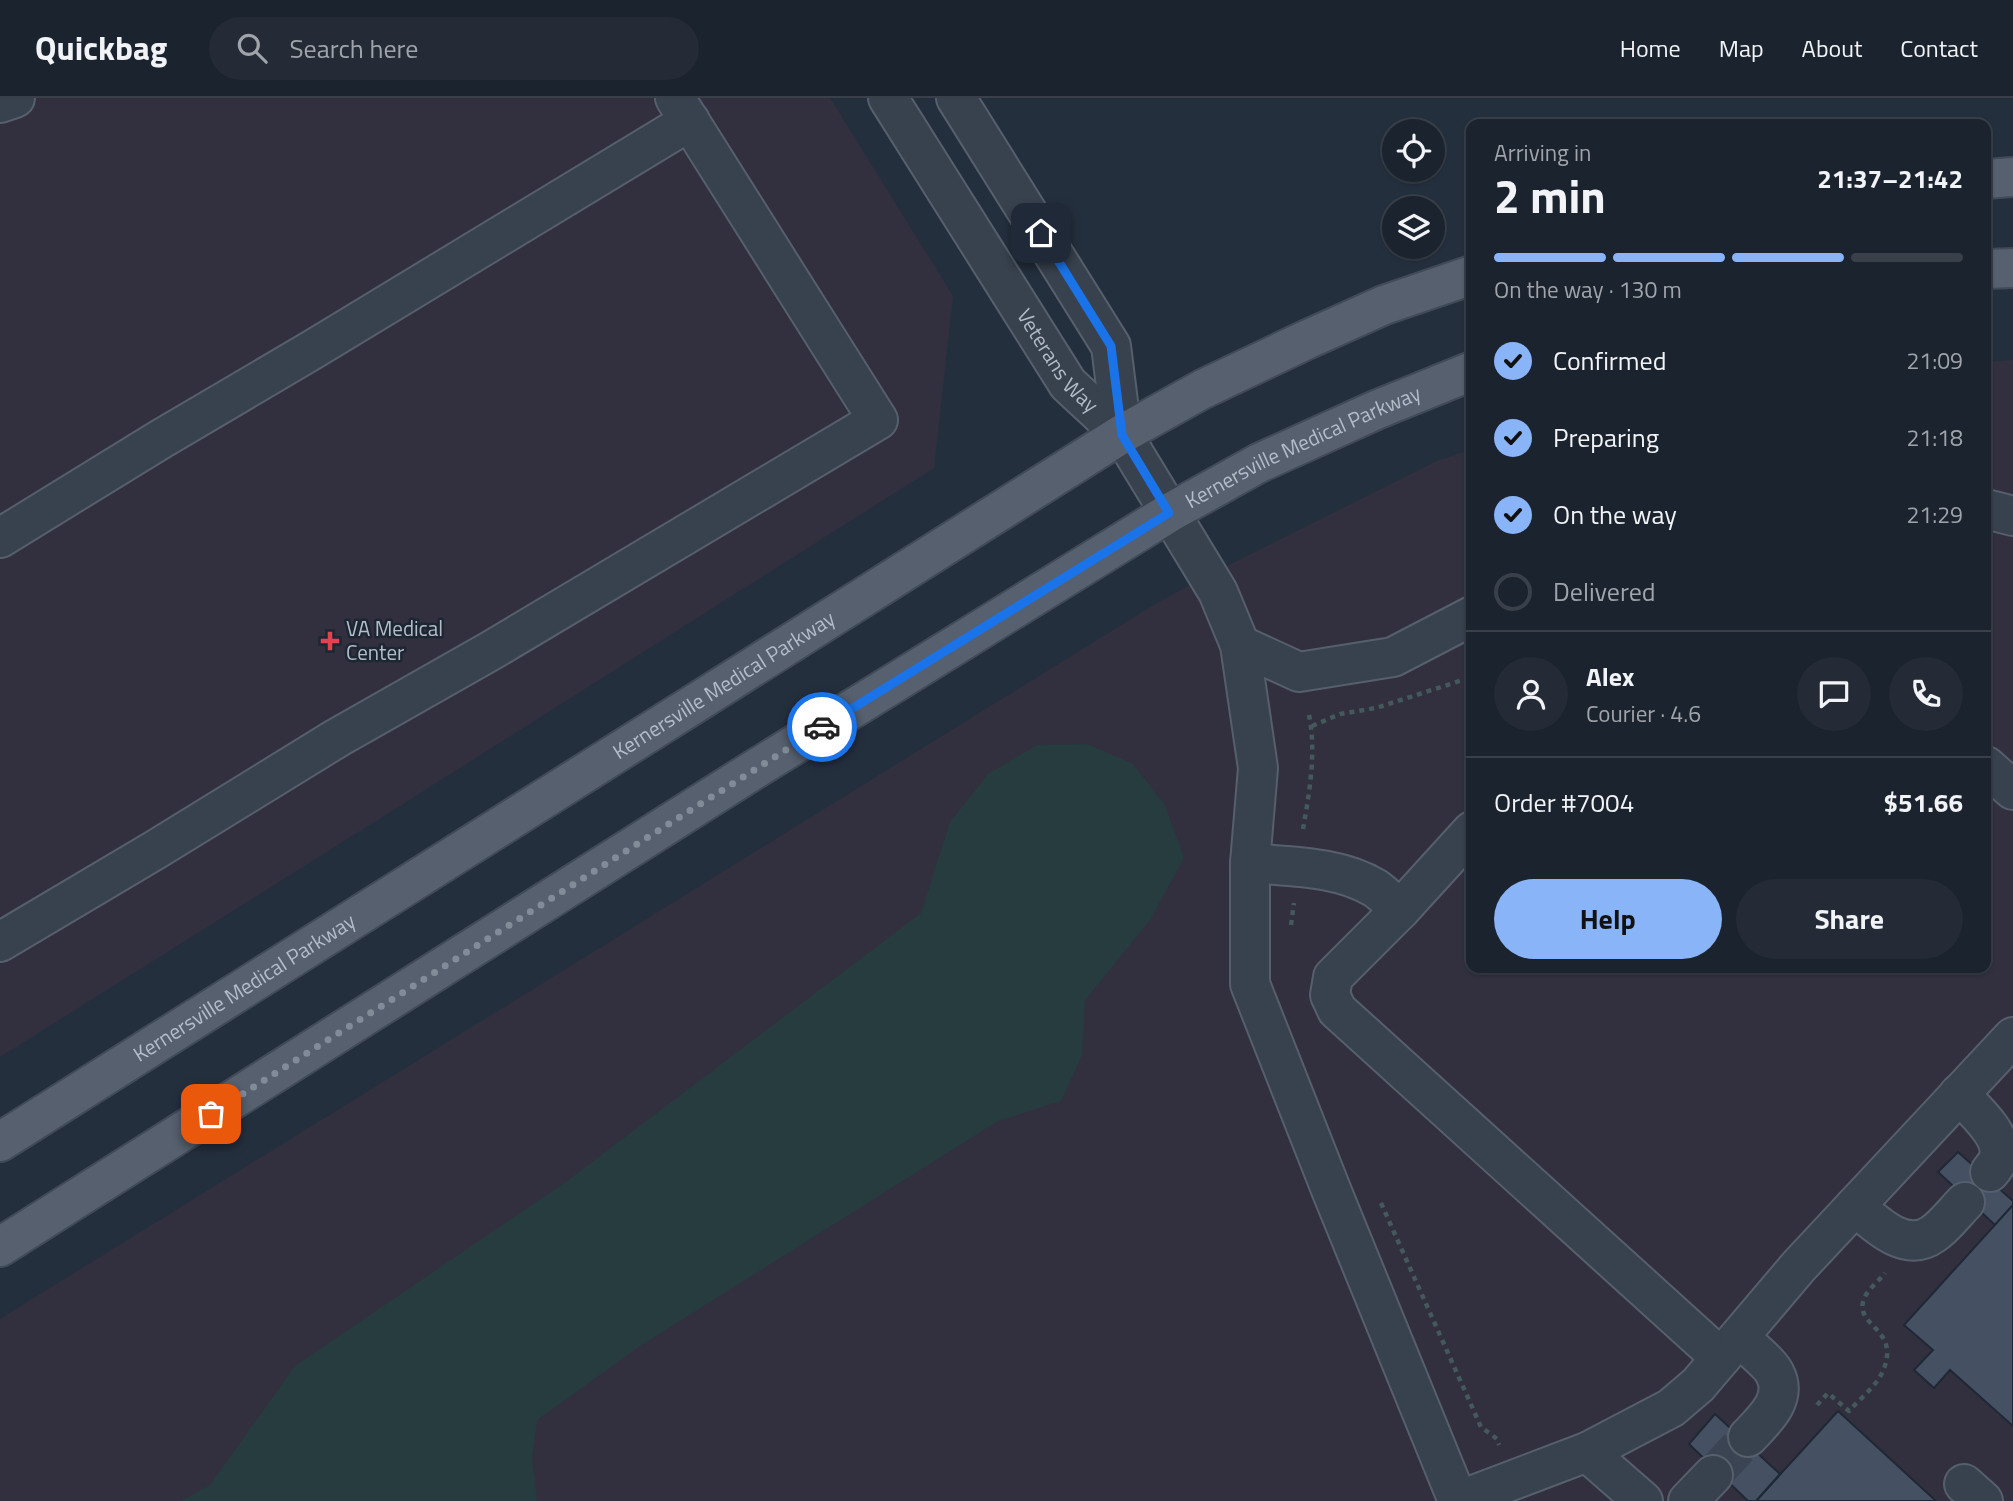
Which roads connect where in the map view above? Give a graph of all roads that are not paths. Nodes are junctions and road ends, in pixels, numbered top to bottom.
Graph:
1 (15, 98) edge
2 (888, 98) edge
3 (956, 98) edge
4 (0, 103) edge
5 (682, 109) edge
6 (2013, 177) edge
7 (1991, 179) edge
8 (2013, 268) edge
9 (1991, 269) edge
10 (1466, 277) edge
11 (1466, 373) edge
12 (1122, 435) junction
13 (1991, 510) edge
14 (1169, 513) junction
15 (2013, 516) edge
16 (0, 538) edge
17 (1466, 619) edge
18 (1240, 645) junction
19 (1991, 770) edge
20 (2013, 790) edge
21 (1466, 838) edge
22 (1250, 863) junction
23 (1400, 910) junction
24 (0, 942) edge
25 (2013, 1037) edge
26 (1959, 1094) junction
27 (0, 1142) edge
28 (1990, 1172) dead end
29 (1965, 1202) dead end
30 (1855, 1206) junction
31 (0, 1247) edge
32 (1730, 1348) junction
33 (1748, 1437) tunnel mouth
34 (1587, 1452) junction
35 (1643, 1501) edge

1 - 4 street
2 - 12 street, Veterans Way
3 - 12 street, Veterans Way
5 - 16 street
5 - 24 street
6 - 7 main road
8 - 9 main road
10 - 12 main road, Kernersville Medical Parkway
11 - 14 main road, Kernersville Medical Parkway
12 - 14 street
12 - 27 main road, Kernersville Medical Parkway
13 - 15 street
14 - 18 street
14 - 31 main road, Kernersville Medical Parkway
17 - 18 street
18 - 22 street
19 - 20 street
21 - 23 street
22 - 23 street
22 - 34 street
23 - 32 street
25 - 26 street
26 - 28 street
26 - 30 street
29 - 30 street
30 - 32 street
32 - 33 street
32 - 34 street
34 - 35 street

